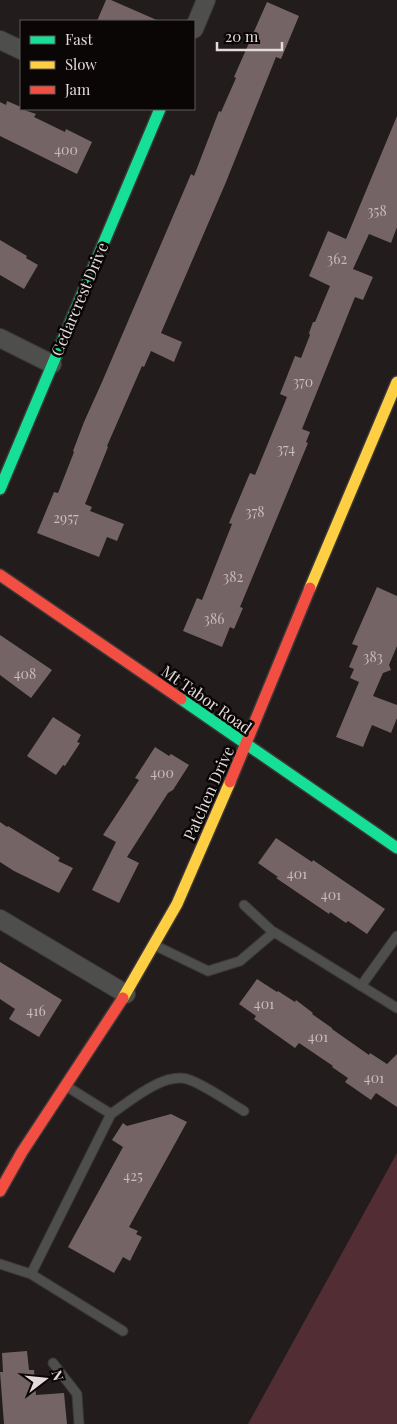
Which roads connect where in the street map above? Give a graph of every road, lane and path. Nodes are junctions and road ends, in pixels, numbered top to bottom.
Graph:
1 (206, 0) edge
2 (195, 27) edge
3 (0, 40) edge
4 (20, 50) edge
5 (154, 111) edge
6 (0, 338) edge
7 (52, 364) junction
8 (397, 382) edge
9 (0, 489) edge
10 (0, 575) edge
11 (246, 746) junction
12 (397, 848) edge
13 (244, 905) dead end
14 (0, 919) edge
15 (274, 933) junction
16 (397, 936) edge
17 (154, 945) junction
18 (361, 986) junction
19 (126, 994) junction
20 (397, 1008) edge
21 (66, 1086) junction
22 (244, 1111) dead end
23 (111, 1114) junction
24 (0, 1191) edge
25 (0, 1264) edge
26 (30, 1274) junction
27 (123, 1331) dead end
28 (53, 1363) dead end
29 (79, 1424) edge

1 - 2 street
3 - 4 street
5 - 7 street, Cedarcrest Drive
6 - 7 street
7 - 9 street, Cedarcrest Drive
8 - 11 street, Patchen Drive
10 - 11 street, Mt Tabor Road
11 - 12 street, Mt Tabor Road
11 - 17 street, Patchen Drive
13 - 15 lane
14 - 19 street
15 - 17 lane
15 - 18 lane
16 - 18 lane
17 - 19 street, Patchen Drive
18 - 20 lane
19 - 21 street, Patchen Drive
21 - 23 lane
21 - 24 street, Patchen Drive
22 - 23 lane
23 - 26 lane
25 - 26 lane
26 - 27 lane
28 - 29 lane

